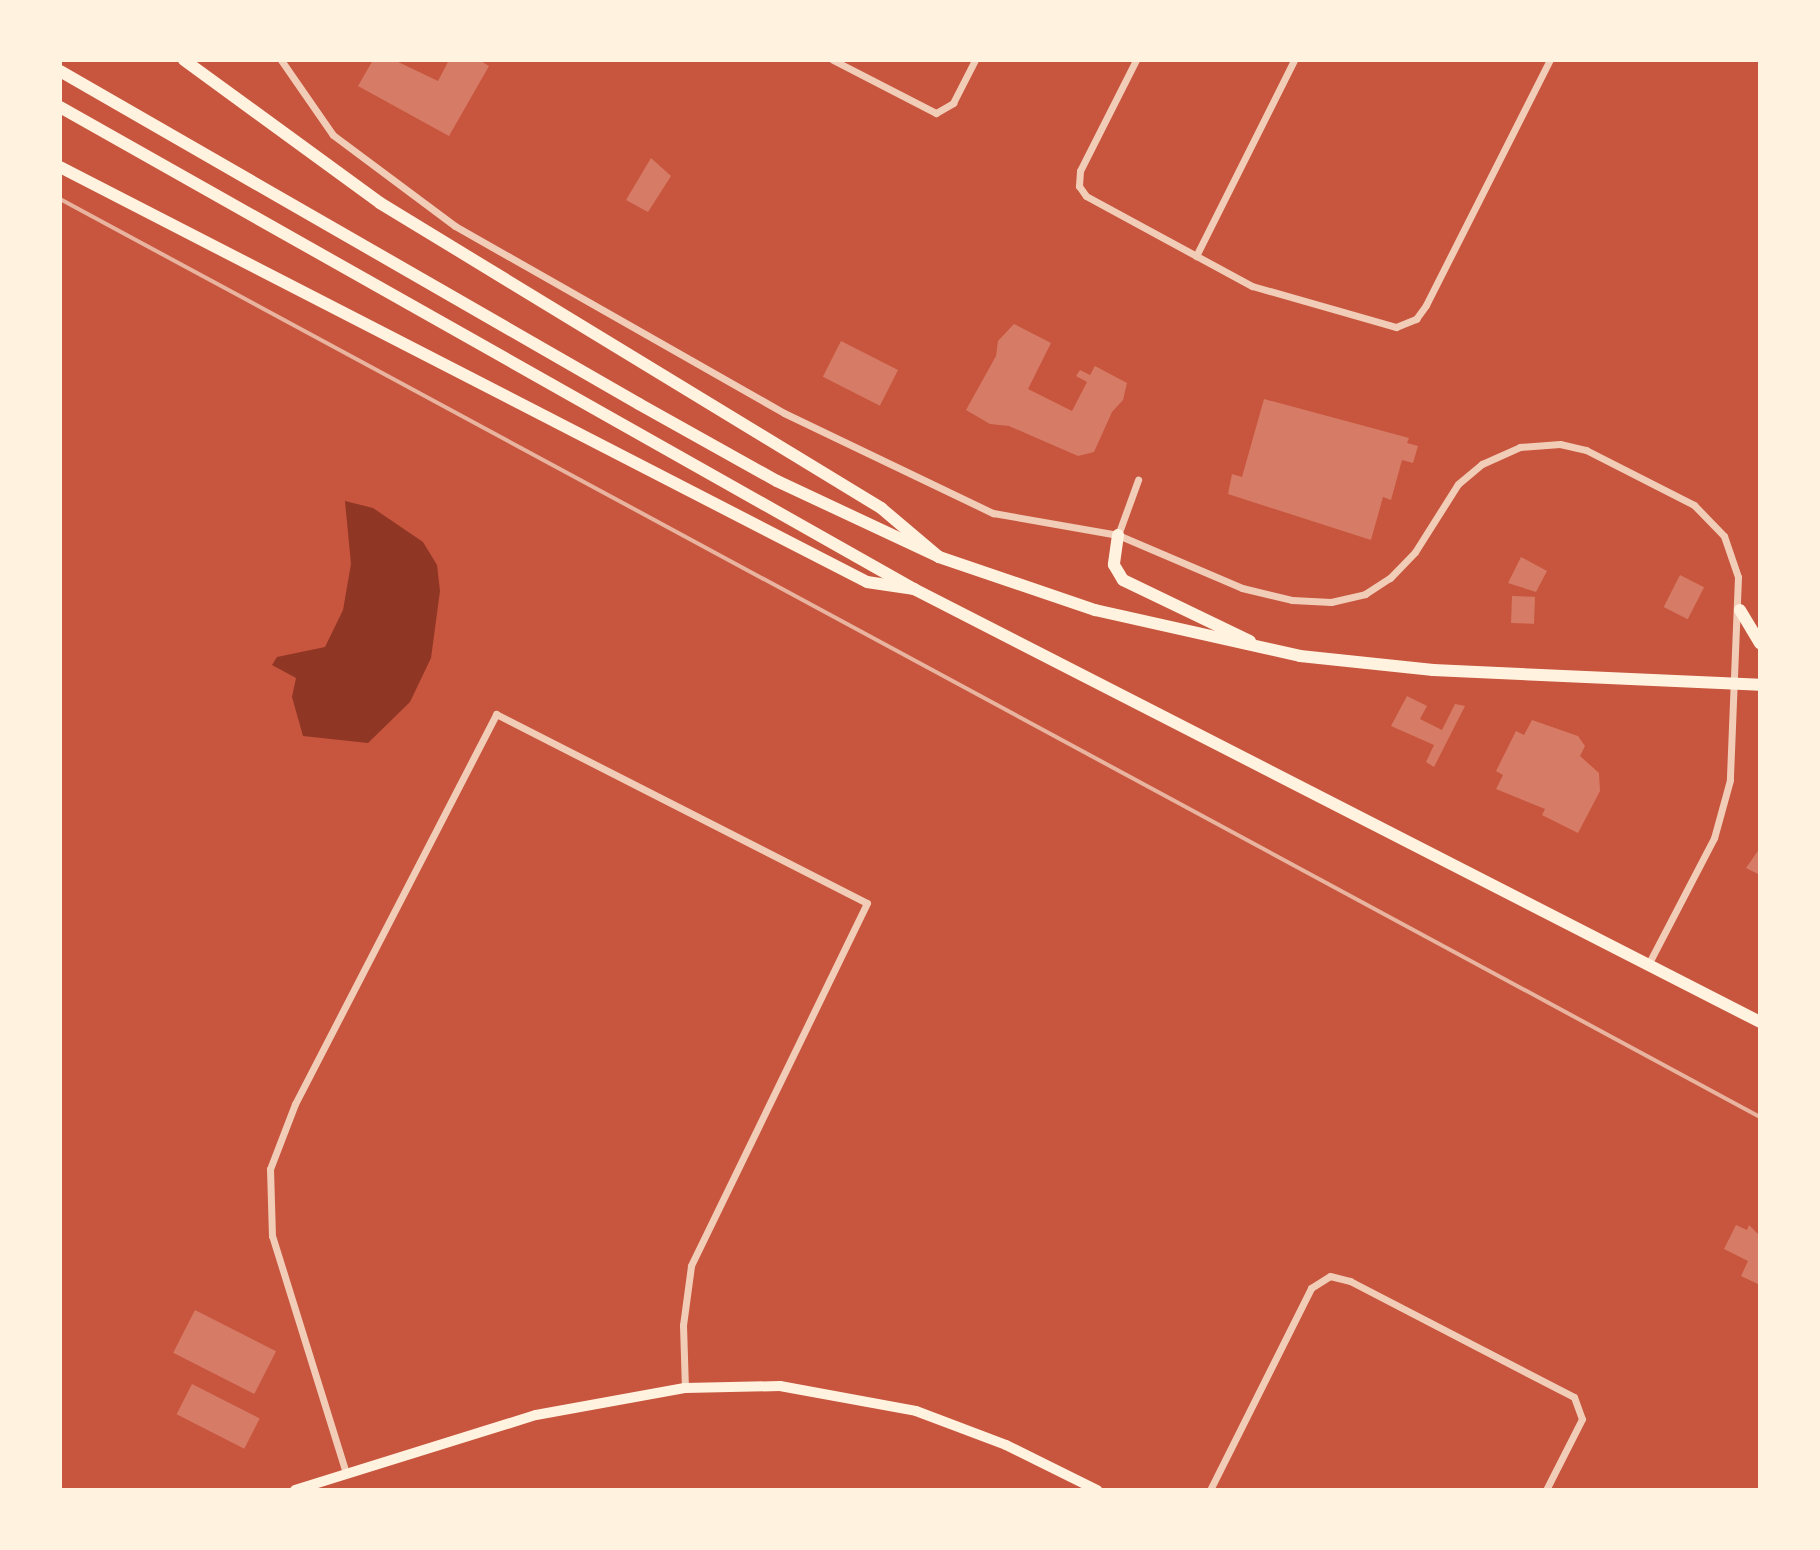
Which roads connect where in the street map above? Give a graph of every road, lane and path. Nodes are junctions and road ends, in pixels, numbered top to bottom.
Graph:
1 (184, 60) edge
2 (281, 60) edge
3 (833, 60) edge
4 (975, 60) edge
5 (1136, 60) edge
6 (1294, 60) edge
7 (1550, 60) edge
8 (60, 71) edge
9 (60, 107) edge
10 (60, 167) edge
11 (1196, 256) junction
12 (1138, 480) dead end
13 (1118, 535) junction
14 (939, 557) junction
15 (914, 589) junction
16 (1740, 610) junction
17 (1760, 643) edge
18 (1268, 650) junction
19 (1736, 683) junction
20 (1760, 685) edge
21 (1648, 965) junction
22 (1760, 1022) edge
23 (685, 1388) junction
24 (346, 1473) junction
25 (295, 1490) edge
26 (1097, 1490) edge
27 (1210, 1490) edge
28 (1546, 1490) edge

1 - 14 highway
2 - 13 street
3 - 4 street
5 - 11 street
6 - 11 street
7 - 11 street
8 - 14 highway
9 - 15 highway
10 - 15 highway
12 - 13 street
13 - 16 street
13 - 18 highway
14 - 18 highway
15 - 21 highway
16 - 17 highway
16 - 19 street
18 - 19 highway
19 - 20 highway
19 - 21 street
21 - 22 highway
23 - 24 main road
23 - 24 street
23 - 26 main road
24 - 25 main road
27 - 28 street

